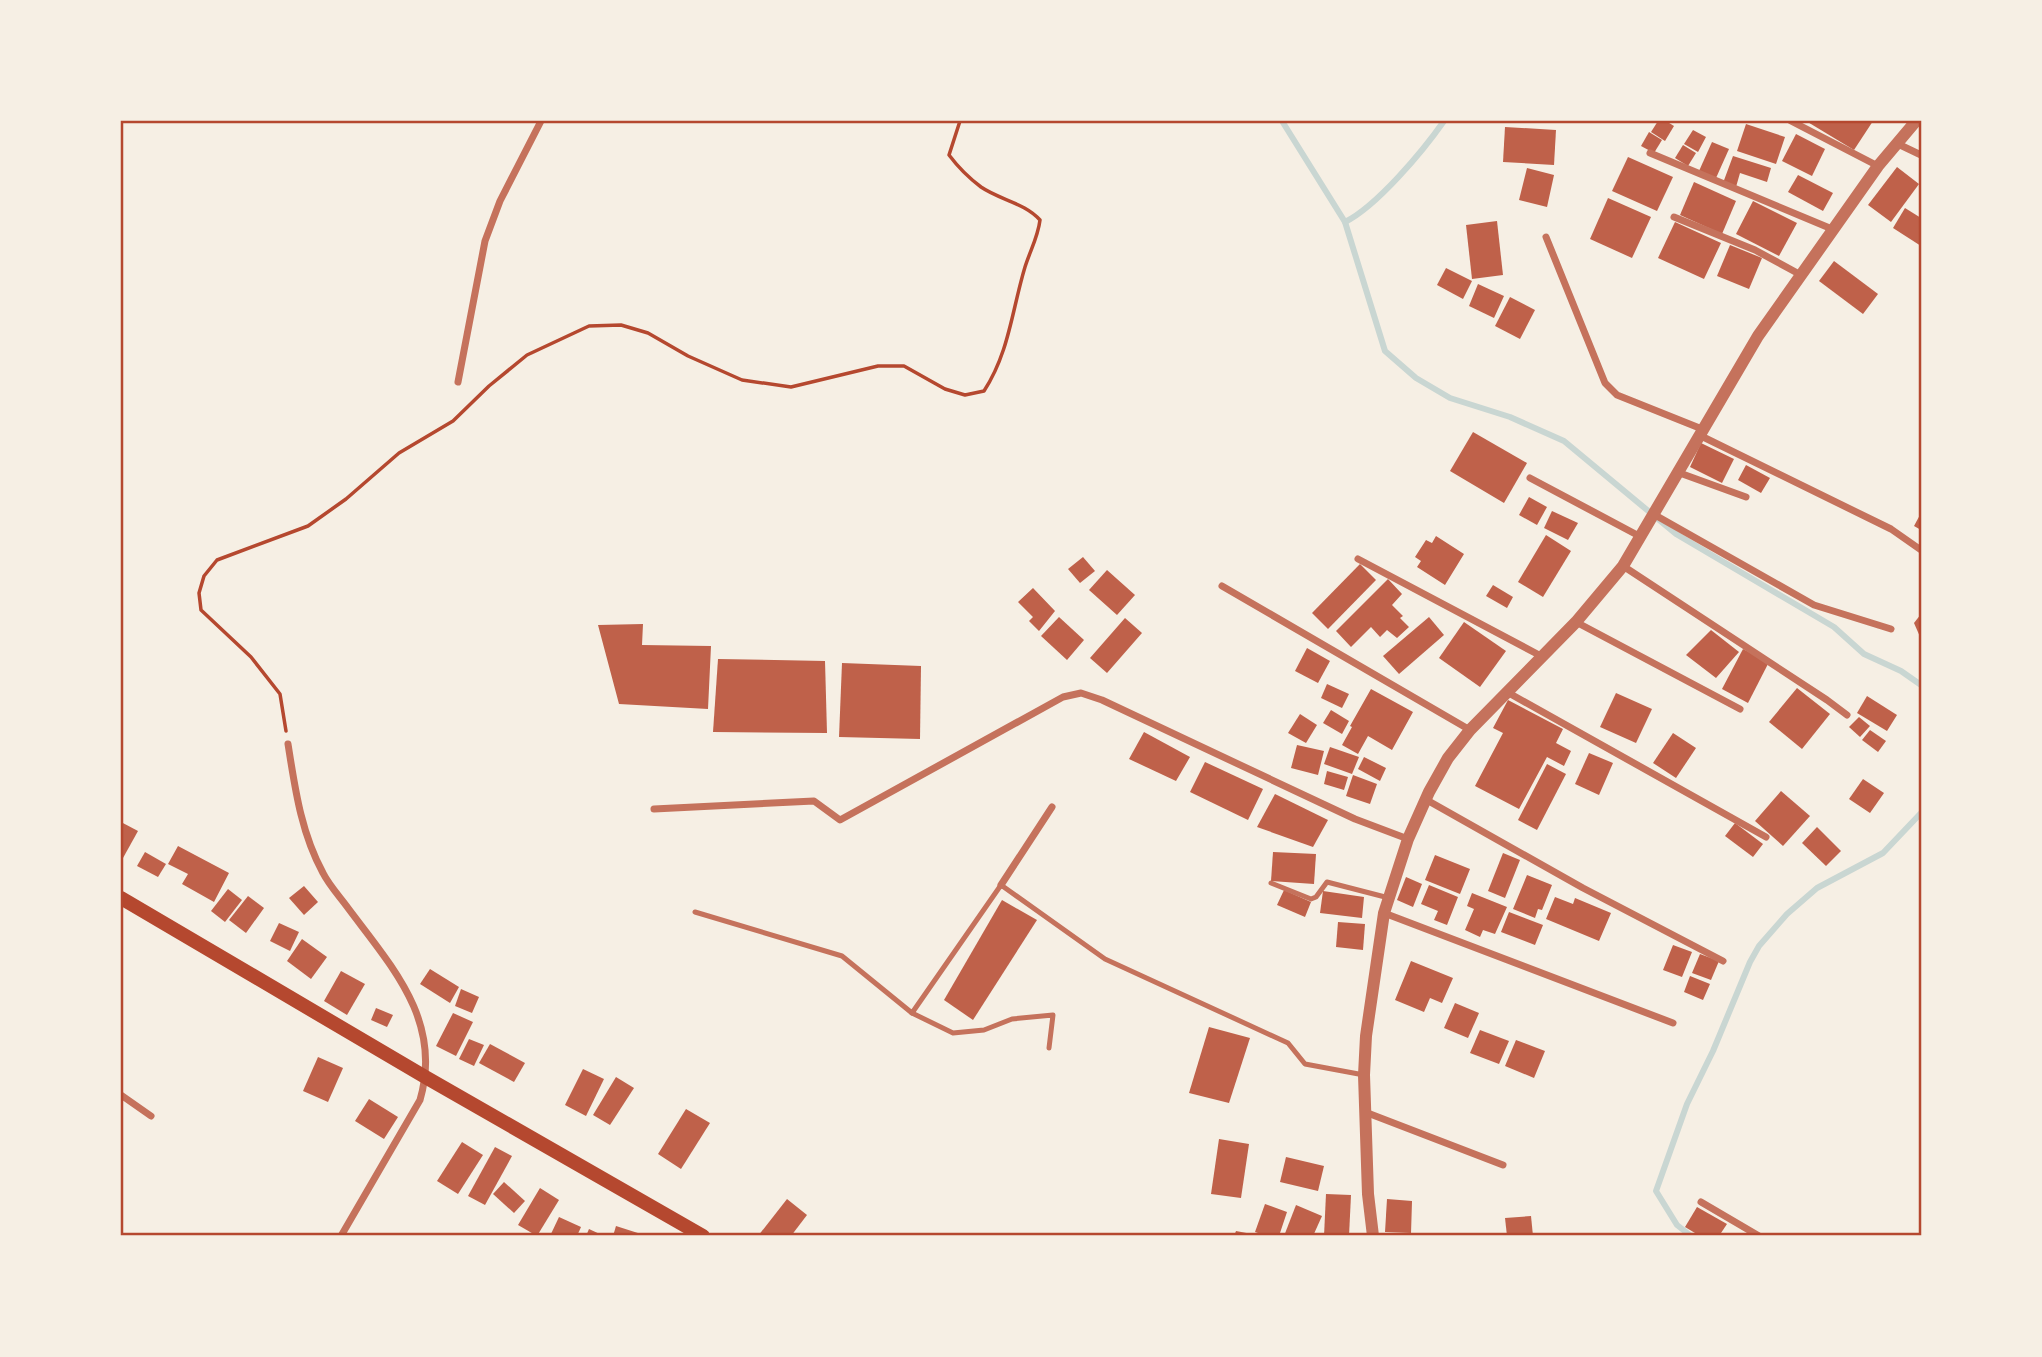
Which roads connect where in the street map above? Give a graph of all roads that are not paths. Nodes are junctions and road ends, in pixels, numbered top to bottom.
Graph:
1 (541, 121) edge
2 (1791, 121) edge
3 (1916, 121) edge
4 (1898, 144) junction
5 (1650, 153) dead end
6 (1921, 155) edge
7 (1878, 166) junction
8 (1674, 217) dead end
9 (1832, 229) junction
10 (1546, 237) dead end
11 (1801, 275) junction
12 (458, 382) dead end
13 (1700, 432) junction
14 (1677, 472) junction
15 (1530, 478) dead end
16 (1745, 497) dead end
17 (1655, 515) junction
18 (1644, 533) junction
19 (1921, 550) edge
20 (1358, 559) dead end
21 (1623, 566) junction
22 (1222, 586) dead end
23 (1576, 622) junction
24 (1891, 629) dead end
25 (1541, 656) junction
26 (1507, 692) junction
27 (1740, 709) dead end
28 (1847, 715) dead end
29 (1470, 730) junction
30 (288, 744) road end
31 (1425, 799) junction
32 (1052, 807) dead end
33 (654, 809) dead end
34 (1766, 837) dead end
35 (1408, 839) junction
36 (1271, 883) dead end
37 (1001, 885) junction
38 (121, 898) edge
39 (1389, 898) junction
40 (695, 912) dead end
41 (1384, 913) junction
42 (1723, 961) dead end
43 (912, 1013) junction
44 (1673, 1023) dead end
45 (1049, 1048) dead end
46 (1364, 1075) junction
47 (426, 1078) junction
48 (121, 1095) edge
49 (1365, 1112) junction
50 (151, 1116) dead end
51 (1503, 1165) dead end
52 (1701, 1202) dead end
53 (341, 1236) edge
54 (703, 1236) edge
55 (1373, 1236) edge
56 (1759, 1236) edge

1 - 12 street
2 - 7 street
3 - 4 street
4 - 6 street
4 - 7 street
5 - 9 street
7 - 9 street
8 - 11 street
9 - 11 street
10 - 13 street
11 - 13 street
13 - 14 street
13 - 19 street
14 - 16 street
14 - 17 street
15 - 18 street
17 - 18 street
17 - 24 street
18 - 21 street
20 - 25 street
21 - 23 street
21 - 28 street
22 - 29 street
23 - 25 street
23 - 27 street
25 - 26 street
26 - 29 street
26 - 34 street
29 - 31 street
30 - 47 street
31 - 35 street
31 - 42 street
32 - 37 street
33 - 35 street
35 - 39 street
36 - 39 lane
37 - 43 lane
37 - 46 lane
38 - 47 main road
39 - 41 street
40 - 43 lane
41 - 44 street
41 - 46 street
43 - 45 lane
46 - 49 street
47 - 53 street
47 - 54 main road
48 - 50 street
49 - 51 street
49 - 55 street
52 - 56 street

